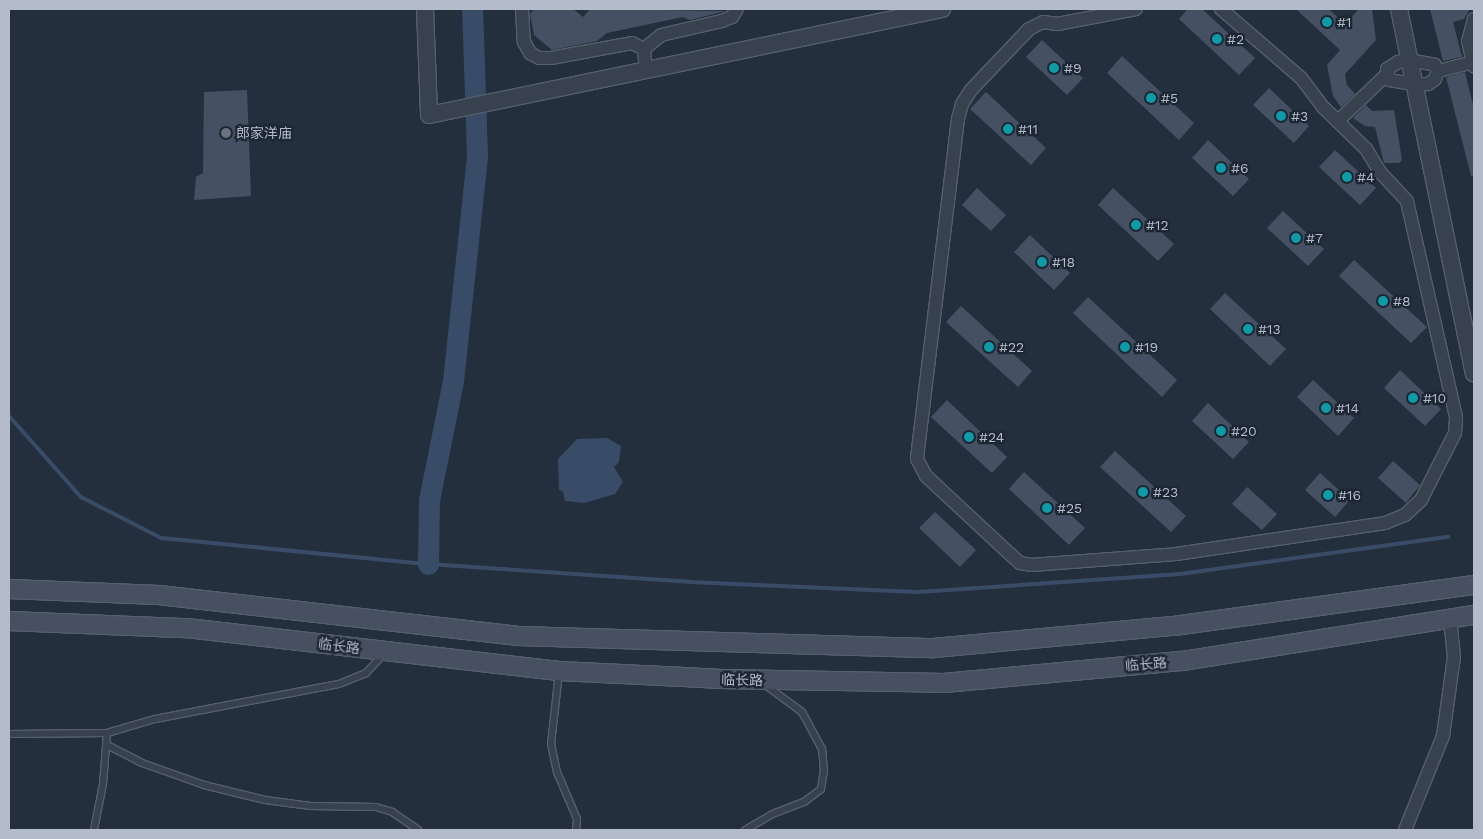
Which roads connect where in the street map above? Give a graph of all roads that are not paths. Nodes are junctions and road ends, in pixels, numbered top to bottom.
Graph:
1 (425, 9) edge
2 (522, 9) edge
3 (737, 9) edge
4 (1136, 9) edge
5 (1221, 9) edge
6 (1399, 9) edge
7 (927, 10) edge
8 (1474, 19) edge
9 (644, 49) junction
10 (1408, 60) junction
11 (1474, 64) edge
12 (646, 71) junction
13 (1438, 71) junction
14 (1386, 75) junction
15 (1414, 84) junction
16 (1338, 121) junction
17 (1474, 373) edge
18 (1474, 585) edge
19 (9, 589) edge
20 (1474, 615) edge
21 (1450, 620) junction
22 (9, 621) edge
23 (386, 652) junction
24 (559, 671) junction
25 (757, 680) junction
26 (9, 734) edge
27 (107, 734) junction
28 (107, 745) junction
29 (94, 830) edge
30 (419, 830) edge
31 (576, 830) edge
32 (745, 830) edge
33 (1405, 830) edge

1 - 12 street
2 - 9 street
3 - 9 street
4 - 16 street
5 - 16 street
6 - 10 street
7 - 12 street
8 - 11 street
9 - 12 street
10 - 13 street
10 - 14 street
10 - 15 street
11 - 13 street
13 - 15 street
14 - 15 street
14 - 16 street
15 - 17 street
18 - 19 main road
20 - 21 main road, 临长路
21 - 25 main road, 临长路
21 - 33 street
22 - 23 main road, 临长路
23 - 24 main road, 临长路
23 - 27 lane
24 - 25 main road, 临长路
24 - 31 lane
25 - 32 lane
26 - 27 lane
27 - 28 lane
28 - 29 lane
28 - 30 lane

